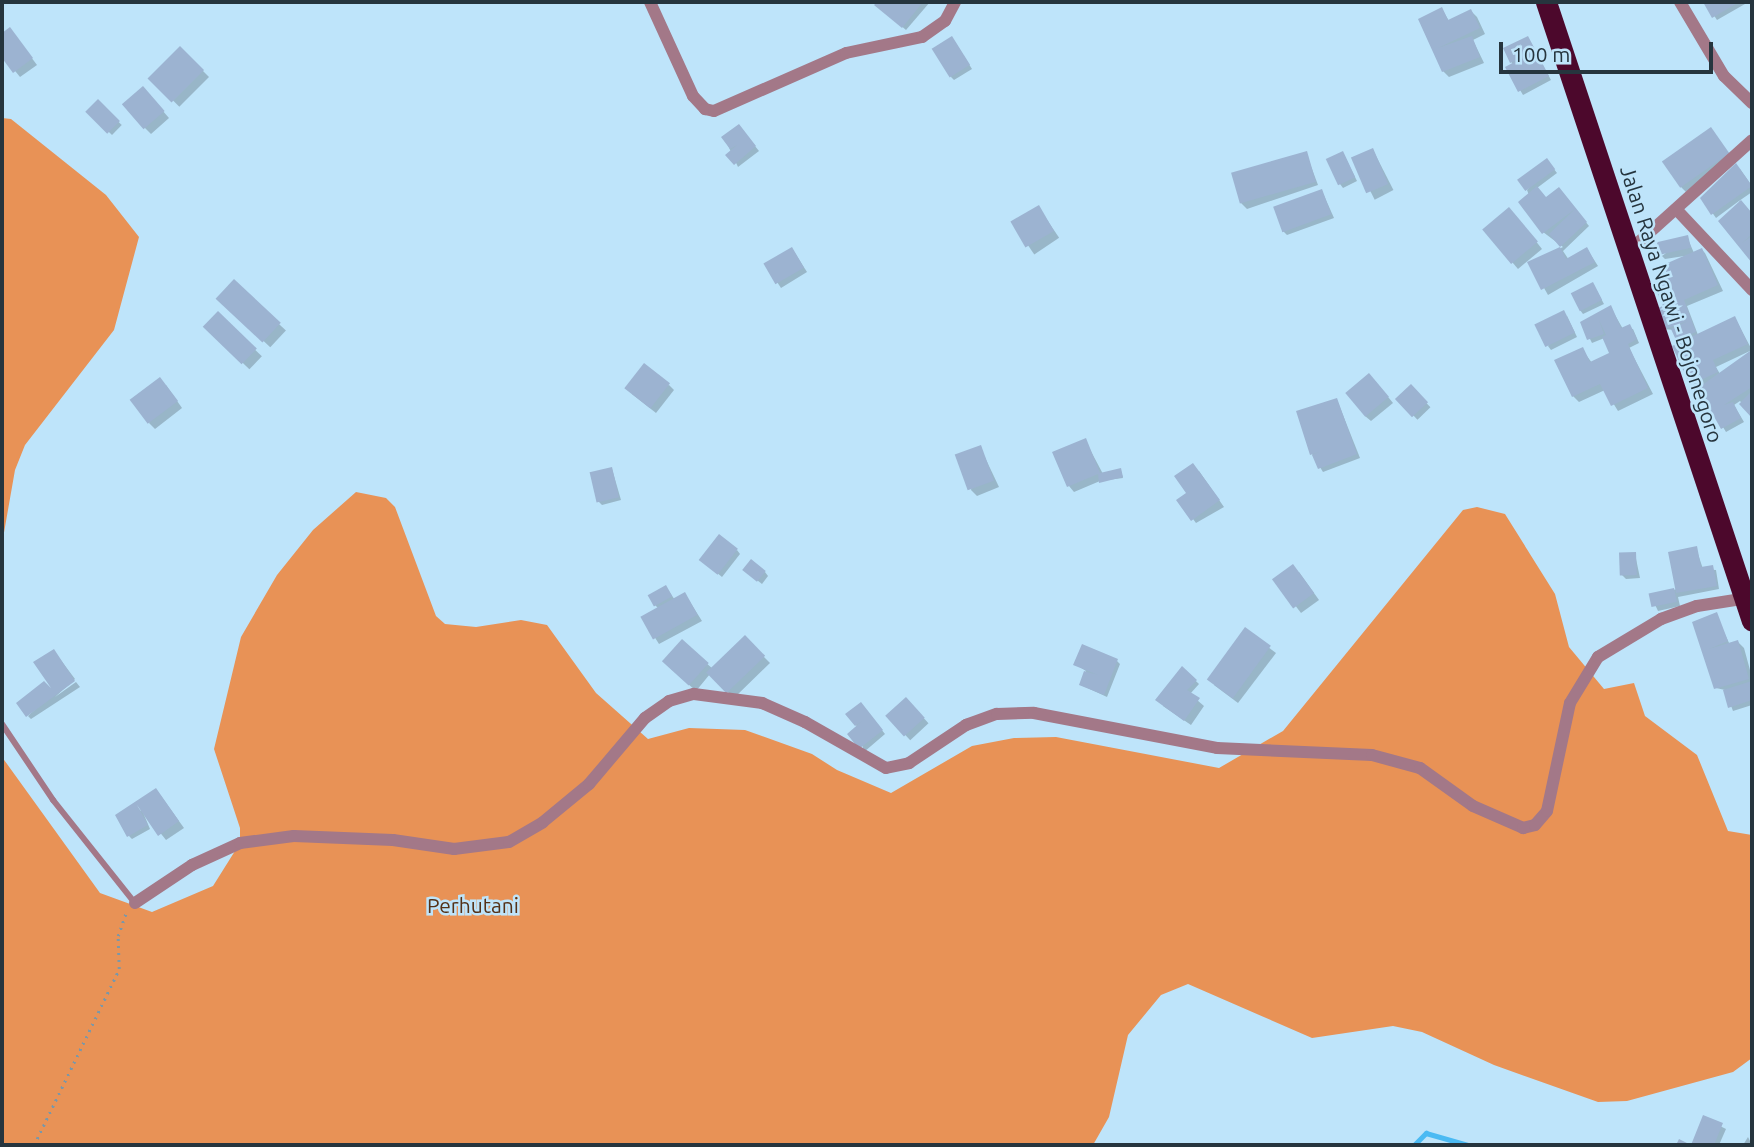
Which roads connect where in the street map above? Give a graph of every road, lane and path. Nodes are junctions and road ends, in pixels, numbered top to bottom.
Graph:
1 (650, 2) edge
2 (955, 2) edge
3 (1546, 2) edge
4 (1680, 2) edge
5 (1752, 103) edge
6 (1752, 140) edge
7 (1676, 209) junction
8 (1630, 250) junction
9 (1752, 290) edge
10 (1741, 598) junction
11 (1752, 621) edge
12 (2, 724) edge
13 (135, 903) junction
14 (34, 1145) edge

1 - 2 street
3 - 8 highway, Jalan Raya Ngawi - Bojonegoro
4 - 5 street
6 - 7 street
7 - 8 street
7 - 9 street
8 - 10 highway, Jalan Raya Ngawi - Bojonegoro
10 - 11 highway, Jalan Raya Ngawi - Bojonegoro
10 - 13 street
12 - 13 lane
13 - 14 path

